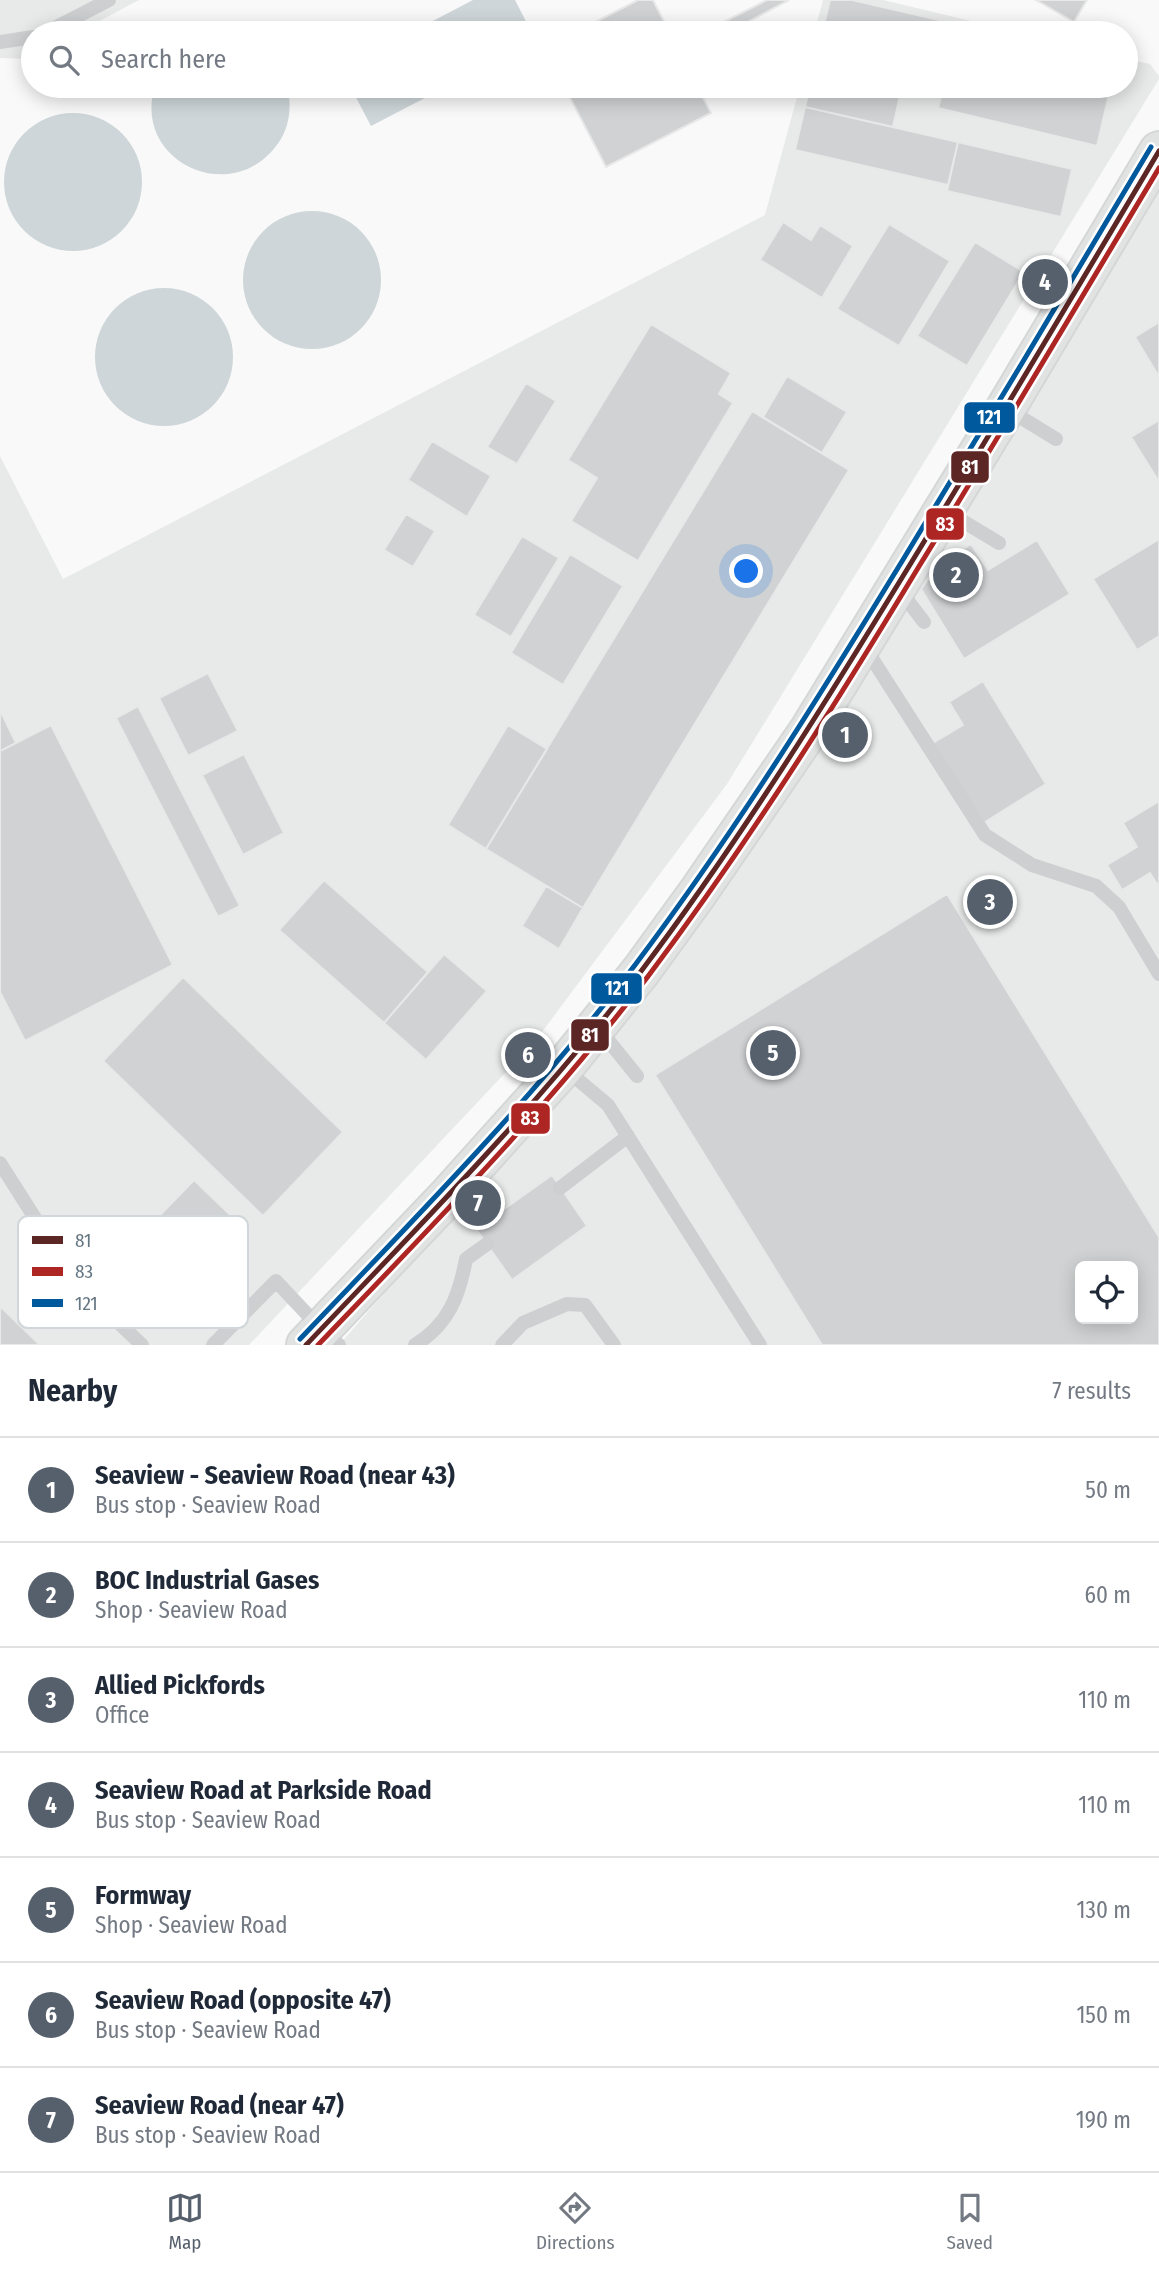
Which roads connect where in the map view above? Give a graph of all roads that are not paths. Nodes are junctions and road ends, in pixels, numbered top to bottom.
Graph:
1 (108, 0) edge
2 (69, 21) edge
3 (21, 39) edge
4 (0, 42) edge
5 (1159, 151) edge
6 (1006, 408) junction
7 (1056, 439) dead end
8 (944, 510) junction
9 (999, 543) dead end
10 (897, 586) junction
11 (924, 622) dead end
12 (862, 643) junction
13 (1159, 974) edge
14 (597, 1026) junction
15 (564, 1068) junction
16 (638, 1076) dead end
17 (628, 1136) junction
18 (0, 1163) edge
19 (560, 1188) dead end
20 (34, 1216) edge
21 (487, 1244) dead end
22 (248, 1309) edge
23 (124, 1328) edge
24 (230, 1328) edge
25 (322, 1340) edge
26 (142, 1345) edge
27 (213, 1345) edge
28 (415, 1345) edge
29 (502, 1345) edge
30 (614, 1345) edge
31 (761, 1345) edge

1 - 2 lane
3 - 4 lane
5 - 6 main road
6 - 7 lane
6 - 8 main road
8 - 9 lane
8 - 10 main road
10 - 11 lane
10 - 12 main road
12 - 13 lane
12 - 14 main road
14 - 15 main road
14 - 16 lane
15 - 17 lane
15 - 25 main road
17 - 19 lane
17 - 31 lane
18 - 20 lane
21 - 28 lane
22 - 25 lane
23 - 26 lane
24 - 27 lane
29 - 30 lane

